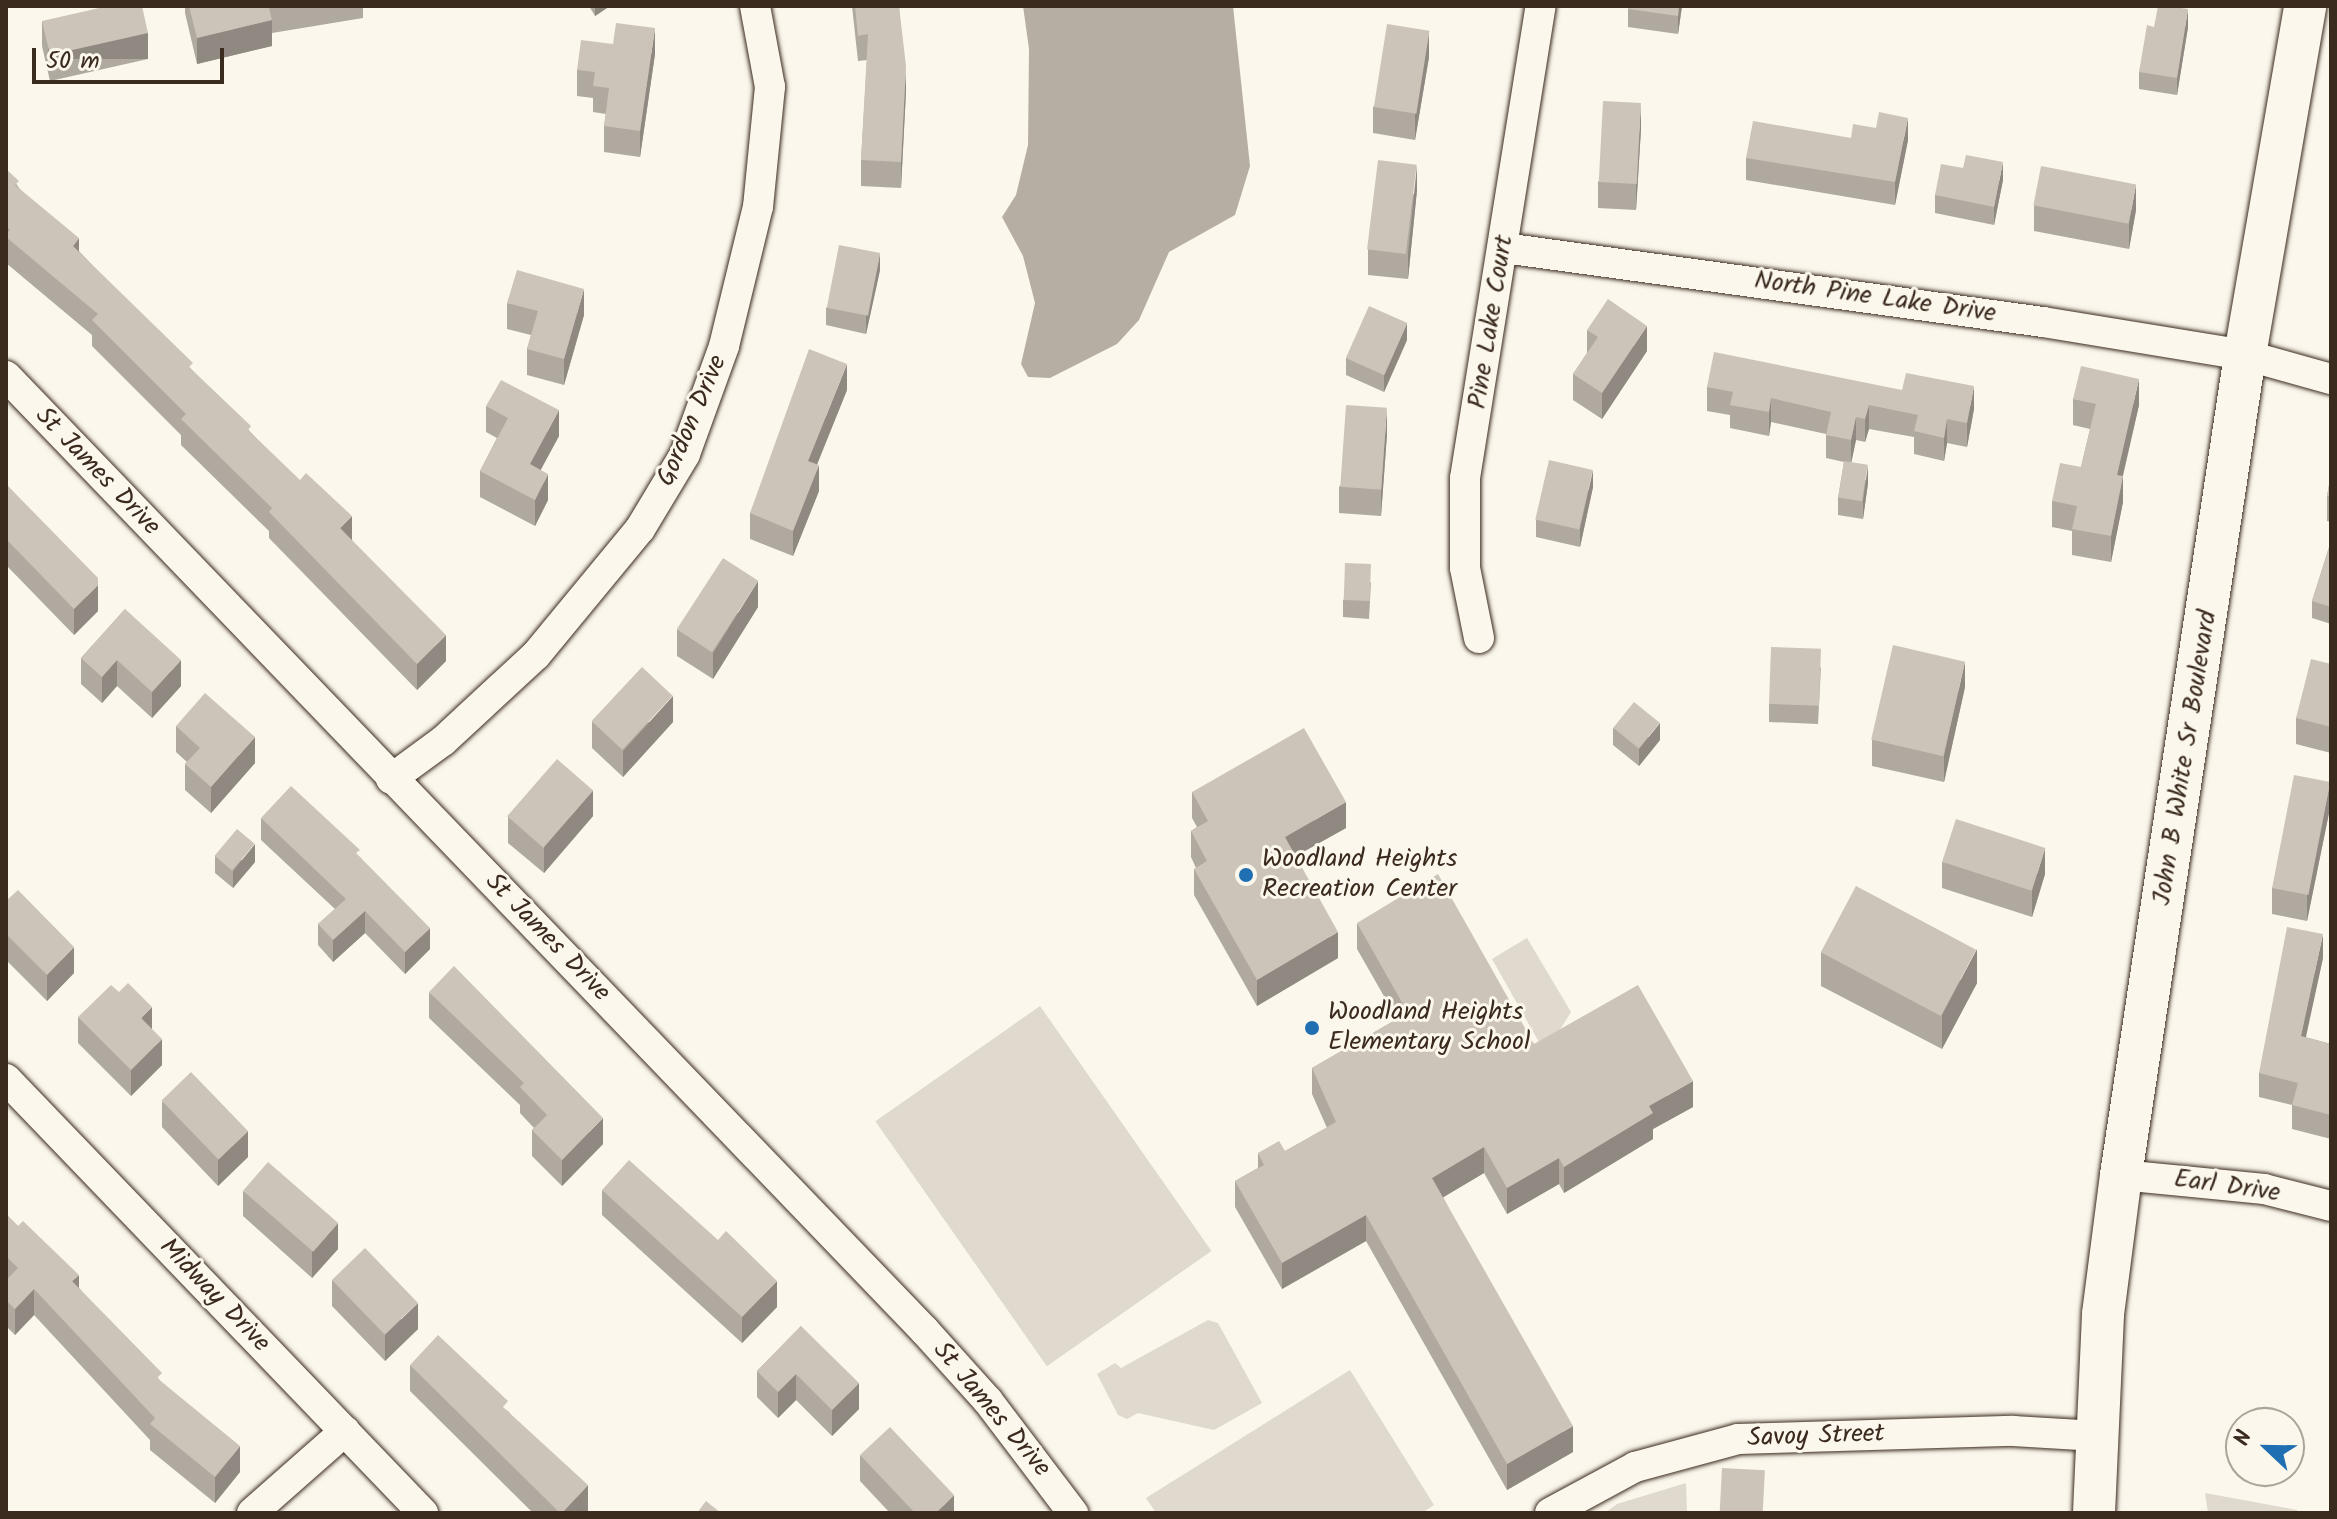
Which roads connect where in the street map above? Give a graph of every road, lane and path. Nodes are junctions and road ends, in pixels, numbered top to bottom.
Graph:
1 (755, 6) edge
2 (1541, 6) edge
3 (2305, 6) edge
4 (1504, 248) junction
5 (2245, 355) junction
6 (6, 376) edge
7 (2331, 379) edge
8 (1479, 638) dead end
9 (391, 779) junction
10 (6, 1079) edge
11 (2121, 1175) junction
12 (2331, 1206) edge
13 (345, 1431) junction
14 (2097, 1436) junction
15 (252, 1513) edge
16 (423, 1513) edge
17 (1073, 1513) edge
18 (1550, 1513) edge
19 (2094, 1513) edge

1 - 9 street, Gordon Drive
2 - 4 street, Pine Lake Court
3 - 5 main road, John B White Sr Boulevard
4 - 5 street, North Pine Lake Drive
4 - 8 street, Pine Lake Court
5 - 7 street, North Pine Lake Drive
5 - 11 main road, John B White Sr Boulevard
6 - 9 street, St James Drive
9 - 17 street, St James Drive
10 - 13 street, Midway Drive
11 - 12 street, Earl Drive
11 - 14 main road, John B White Sr Boulevard
13 - 15 street
13 - 16 street, Midway Drive
14 - 18 street, Savoy Street
14 - 19 main road, John B White Sr Boulevard

